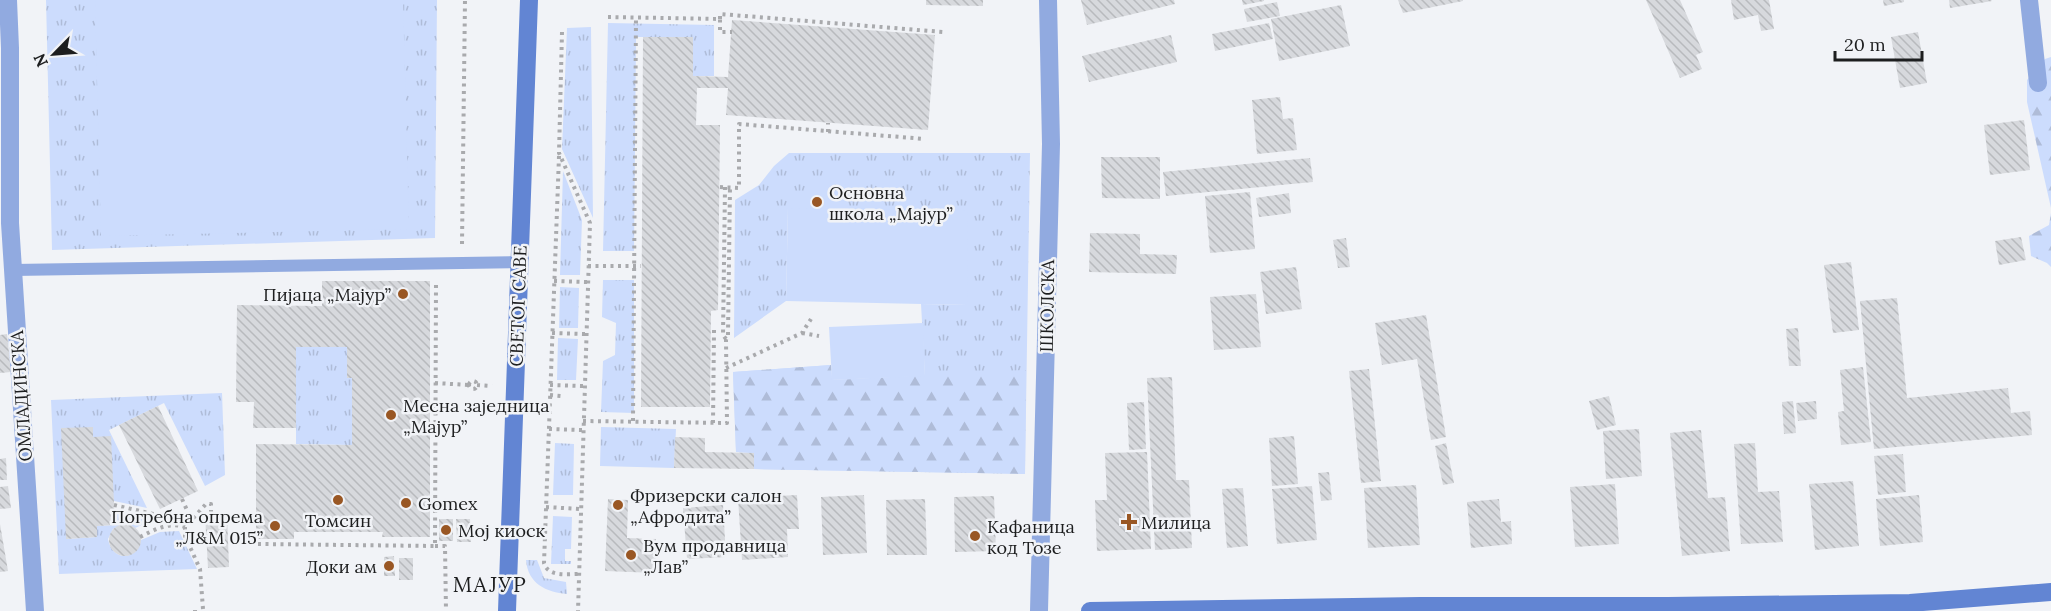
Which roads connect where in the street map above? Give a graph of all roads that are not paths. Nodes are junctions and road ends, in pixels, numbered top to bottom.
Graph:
1 (8, 0) edge
2 (529, 0) edge
3 (1048, 0) edge
4 (2029, 0) edge
5 (2038, 83) dead end
6 (520, 262) junction
7 (13, 270) junction
8 (2051, 592) edge
9 (35, 611) edge
10 (507, 611) edge
11 (1039, 611) edge
12 (1090, 611) edge

1 - 7 street, ОМЛАДИНСКА
2 - 6 street, СВЕТОГ САВЕ
3 - 11 street, ШКОЛСКА
4 - 5 street
6 - 7 lane
6 - 10 street, СВЕТОГ САВЕ
7 - 9 street, ОМЛАДИНСКА
8 - 12 street

